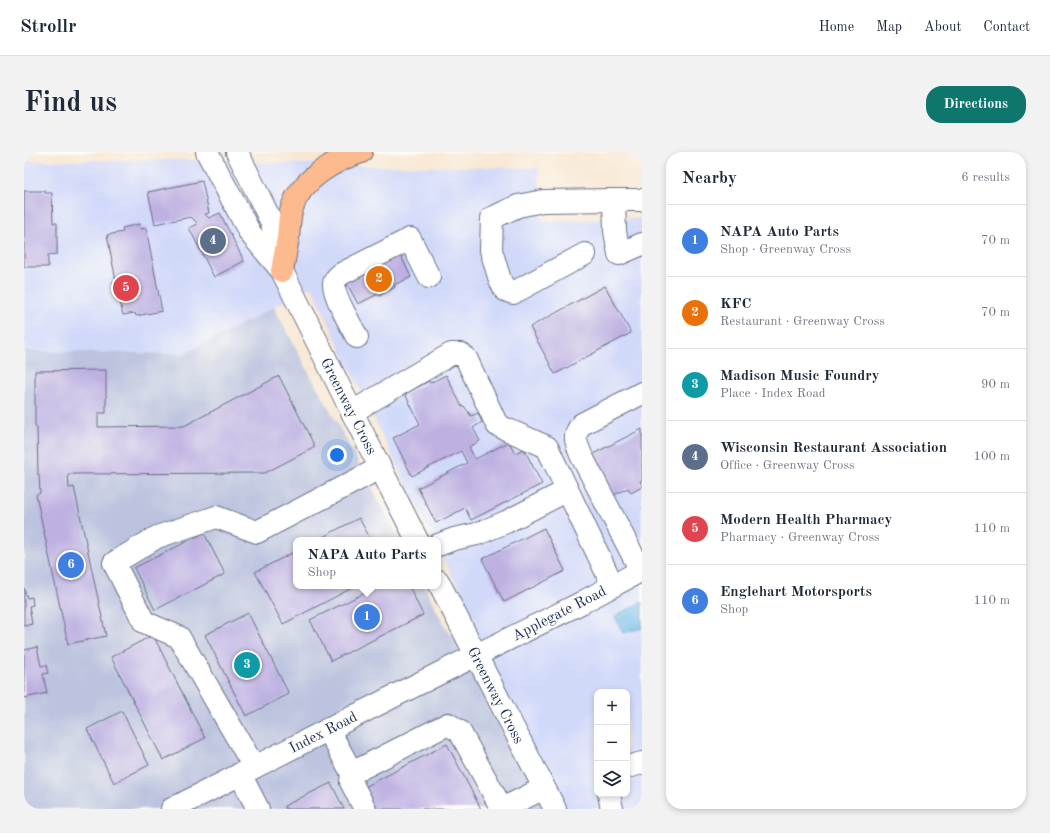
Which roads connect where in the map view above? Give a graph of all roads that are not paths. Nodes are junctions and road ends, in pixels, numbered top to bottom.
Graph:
1 (207, 152) edge
2 (237, 152) edge
3 (362, 152) edge
4 (614, 200) junction
5 (642, 200) edge
6 (642, 244) edge
7 (585, 254) dead end
8 (282, 271) junction
9 (429, 277) dead end
10 (357, 337) dead end
11 (642, 393) edge
12 (352, 412) junction
13 (380, 468) junction
14 (568, 490) junction
15 (415, 537) edge
16 (441, 544) edge
17 (642, 571) edge
18 (614, 586) junction
19 (441, 587) edge
20 (476, 656) junction
21 (328, 729) junction
22 (642, 763) edge
23 (630, 766) edge
24 (247, 771) junction
25 (352, 773) junction
26 (544, 788) junction
27 (610, 797) edge
28 (172, 809) edge
29 (258, 809) edge
30 (365, 809) edge
31 (555, 809) edge
32 (612, 809) edge

1 - 8 street, Greenway Cross
2 - 8 street, Greenway Cross
3 - 8 main road
4 - 5 street
4 - 6 street
4 - 7 street
8 - 12 street, Greenway Cross
9 - 10 street
11 - 17 street
12 - 13 street, Greenway Cross
12 - 14 street
13 - 15 street, Greenway Cross
13 - 24 street
14 - 16 street
14 - 18 street
17 - 18 street, Applegate Road
18 - 20 street, Applegate Road
19 - 20 street, Greenway Cross
20 - 21 street, Index Road
20 - 26 street, Greenway Cross
21 - 24 street, Index Road
21 - 25 street
22 - 23 street
24 - 28 street, Index Road
24 - 29 street
25 - 26 street
25 - 30 street
26 - 31 street, Greenway Cross
27 - 32 street

